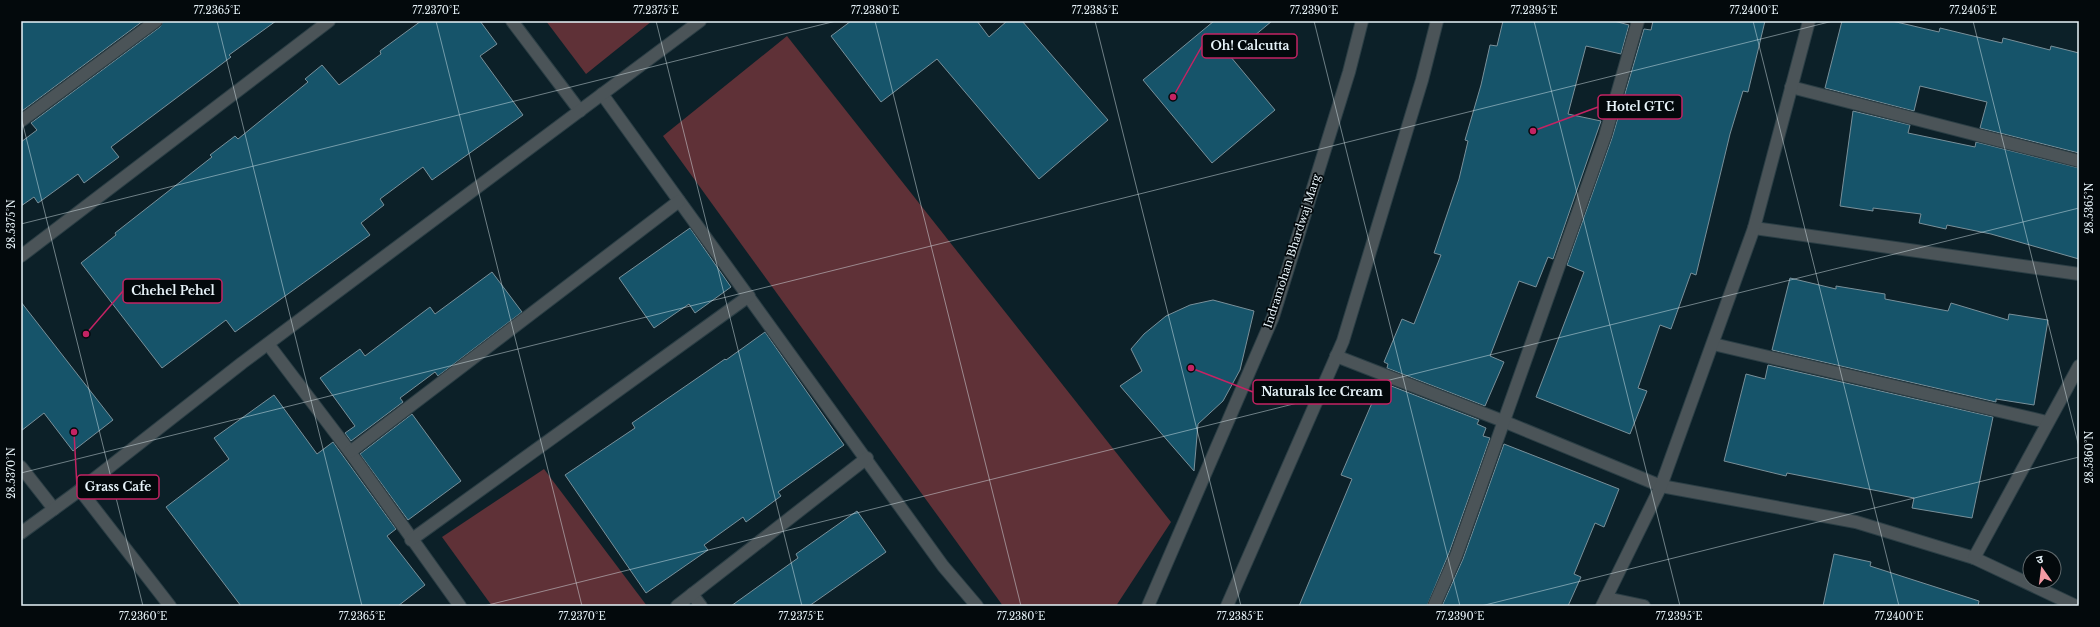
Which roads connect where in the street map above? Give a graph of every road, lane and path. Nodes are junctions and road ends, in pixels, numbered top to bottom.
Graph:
1 (156, 21) edge
2 (329, 21) edge
3 (512, 21) edge
4 (700, 21) edge
5 (1362, 21) edge
6 (1437, 21) edge
7 (1638, 21) edge
8 (1809, 21) edge
9 (1791, 87) junction
10 (602, 94) junction
11 (580, 111) junction
12 (21, 121) edge
13 (2079, 161) edge
14 (679, 201) junction
15 (1754, 228) junction
16 (21, 256) edge
17 (2079, 274) edge
18 (749, 296) junction
19 (268, 344) junction
20 (1713, 344) junction
21 (1336, 356) junction
22 (2079, 366) edge
23 (1504, 421) junction
24 (2047, 422) junction
25 (350, 452) junction
26 (867, 458) junction
27 (21, 467) edge
28 (1661, 486) junction
29 (80, 490) junction
30 (54, 509) junction
31 (21, 533) edge
32 (411, 540) junction
33 (1974, 558) junction
34 (692, 594) junction
35 (1604, 602) edge
36 (170, 606) edge
37 (460, 606) edge
38 (677, 606) edge
39 (700, 606) edge
40 (977, 606) edge
41 (1148, 606) edge
42 (1227, 606) edge
43 (1434, 606) edge
44 (1644, 606) edge
45 (2076, 606) edge

1 - 12 street
2 - 16 street
3 - 11 street
4 - 10 street
5 - 41 street, Indramohan Bhardwaj Marg
6 - 21 street
7 - 23 street
8 - 9 street
9 - 13 street
9 - 15 street
10 - 11 street
10 - 14 street
11 - 19 street
14 - 18 street
14 - 25 street
15 - 17 street
15 - 20 street
18 - 26 street
18 - 32 street
19 - 25 street
19 - 29 street
20 - 24 street
20 - 28 street
21 - 23 street
21 - 42 street
22 - 24 street
23 - 28 street
23 - 43 street
24 - 33 street
25 - 32 street
26 - 34 street
26 - 40 street
27 - 30 street
28 - 33 street
28 - 35 street
29 - 30 street
29 - 36 street
30 - 31 street
32 - 37 street
33 - 45 street
34 - 38 street
34 - 39 street
35 - 44 street

